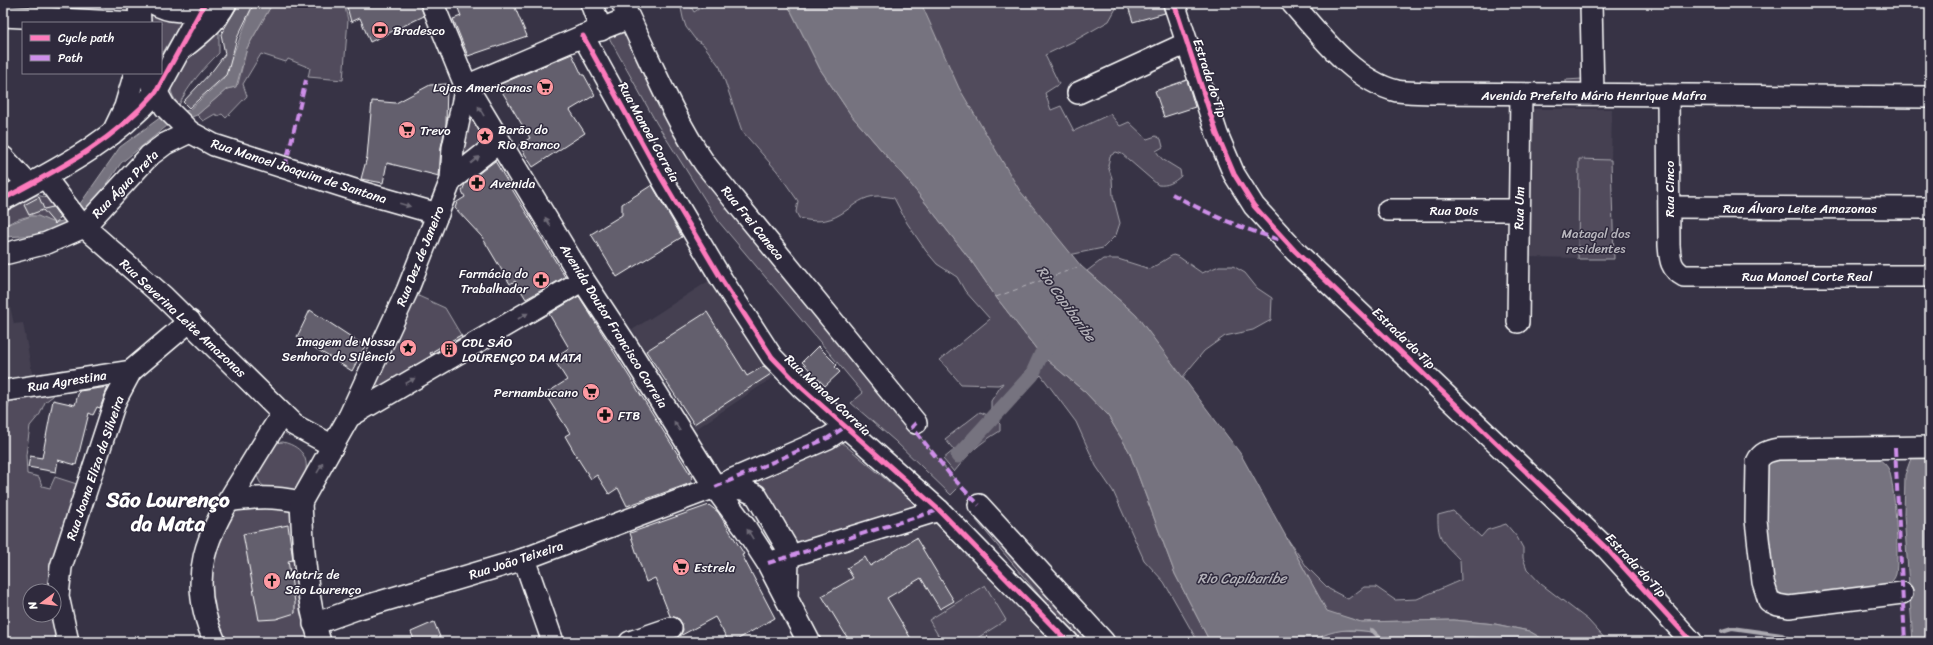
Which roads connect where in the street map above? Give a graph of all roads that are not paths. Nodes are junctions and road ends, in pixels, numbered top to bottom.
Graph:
1 (140, 3) edge
2 (154, 3) edge
3 (198, 3) edge
4 (205, 3) edge
5 (226, 3) edge
6 (432, 3) edge
7 (591, 3) edge
8 (1174, 3) edge
9 (1292, 3) edge
10 (1591, 3) edge
11 (626, 11) edge
12 (3, 16) edge
13 (117, 22) edge
14 (140, 22) edge
15 (592, 33) junction
16 (1187, 42) junction
17 (178, 52) junction
18 (135, 74) edge
19 (147, 74) edge
20 (466, 86) junction
21 (1078, 93) dead end
22 (1521, 94) junction
23 (1592, 94) junction
24 (1668, 95) junction
25 (1930, 97) edge
26 (160, 100) junction
27 (187, 129) junction
28 (112, 134) junction
29 (499, 142) junction
30 (3, 157) edge
31 (451, 180) junction
32 (37, 181) junction
33 (3, 199) edge
34 (1670, 207) junction
35 (1930, 208) edge
36 (1388, 210) dead end
37 (1519, 210) junction
38 (438, 214) junction
39 (78, 220) junction
40 (8, 254) dead end
41 (1684, 276) joint
42 (1930, 276) edge
43 (583, 280) junction
44 (190, 321) junction
45 (1518, 322) dead end
46 (131, 371) junction
47 (3, 391) edge
48 (282, 414) junction
49 (349, 417) junction
50 (916, 423) dead end
51 (845, 427) junction
52 (333, 446) junction
53 (1930, 447) edge
54 (715, 487) junction
55 (228, 501) junction
56 (301, 502) junction
57 (979, 505) dead end
58 (939, 510) junction
59 (524, 559) junction
60 (778, 560) junction
61 (1902, 593) dead end
62 (671, 628) dead end
63 (316, 631) edge
64 (68, 642) edge
65 (215, 642) edge
66 (552, 642) edge
67 (630, 642) edge
68 (809, 642) edge
69 (1068, 642) edge
70 (1104, 642) edge
71 (1692, 642) edge

1 - 14 street
2 - 3 main road
4 - 17 main road
5 - 17 street
6 - 20 main road, Avenida Doutor Francisco Correia
7 - 15 street
8 - 16 street, Estrada do Tip
9 - 22 street, Avenida Prefeito Mário Henrique Mafra
10 - 23 street
11 - 15 street
11 - 50 street, Rua Frei Caneca
12 - 13 street
15 - 20 street
15 - 51 street, Rua Manoel Correia
16 - 21 street
16 - 71 street, Estrada do Tip
17 - 26 main road
18 - 28 street
19 - 26 street, Rua Manoel Joaquim de Santana
29 -> 20 main road, Avenida Doutor Francisco Correia
20 - 31 street, Rua Dez de Janeiro
22 - 23 street, Avenida Prefeito Mário Henrique Mafra
22 - 37 street, Rua Um
23 - 24 street, Avenida Prefeito Mário Henrique Mafra
24 - 25 street, Avenida Prefeito Mário Henrique Mafra
24 - 34 street, Rua Cinco
26 - 27 street, Rua Manoel Joaquim de Santana
26 - 28 main road
27 -> 38 street, Rua Manoel Joaquim de Santana
27 - 39 street, Rua Água Preta
28 - 32 main road
31 -> 29 street
43 -> 29 main road, Avenida Doutor Francisco Correia
30 - 32 street, Rua Severina Leite Amazonas
31 - 38 street, Rua Dez de Janeiro
32 - 33 main road
32 - 39 street, Rua Severina Leite Amazonas
34 - 35 street, Rua Álvaro Leite Amazonas
34 - 41 street, Rua Cinco
36 - 37 street, Rua Dois
37 - 45 street, Rua Um
38 - 49 street, Rua Dez de Janeiro
39 - 40 street
39 - 44 street, Rua Severina Leite Amazonas
41 - 42 street, Rua Manoel Corte Real
49 -> 43 street
54 -> 43 main road, Avenida Doutor Francisco Correia
44 - 46 street, Rua Joana Eliza da Silveira
44 - 48 street, Rua Severina Leite Amazonas
46 - 47 street, Rua Agrestina
46 - 64 street, Rua Joana Eliza da Silveira
48 - 52 street, Rua Severina Leite Amazonas
48 - 55 street
49 - 52 street, Rua Dez de Janeiro
51 - 54 street, Rua João Teixeira
51 - 58 street, Rua Manoel Correia
56 -> 52 street, Rua Dez de Janeiro
53 - 61 street
54 - 59 street, Rua João Teixeira
60 -> 54 main road, Avenida Doutor Francisco Correia
55 - 56 street
55 - 65 street
56 - 63 street
57 - 70 street
58 - 60 street
58 - 69 street, Rua Manoel Correia
59 - 63 street, Rua João Teixeira
59 - 66 street
60 - 68 main road, Avenida Doutor Francisco Correia
62 - 67 street

